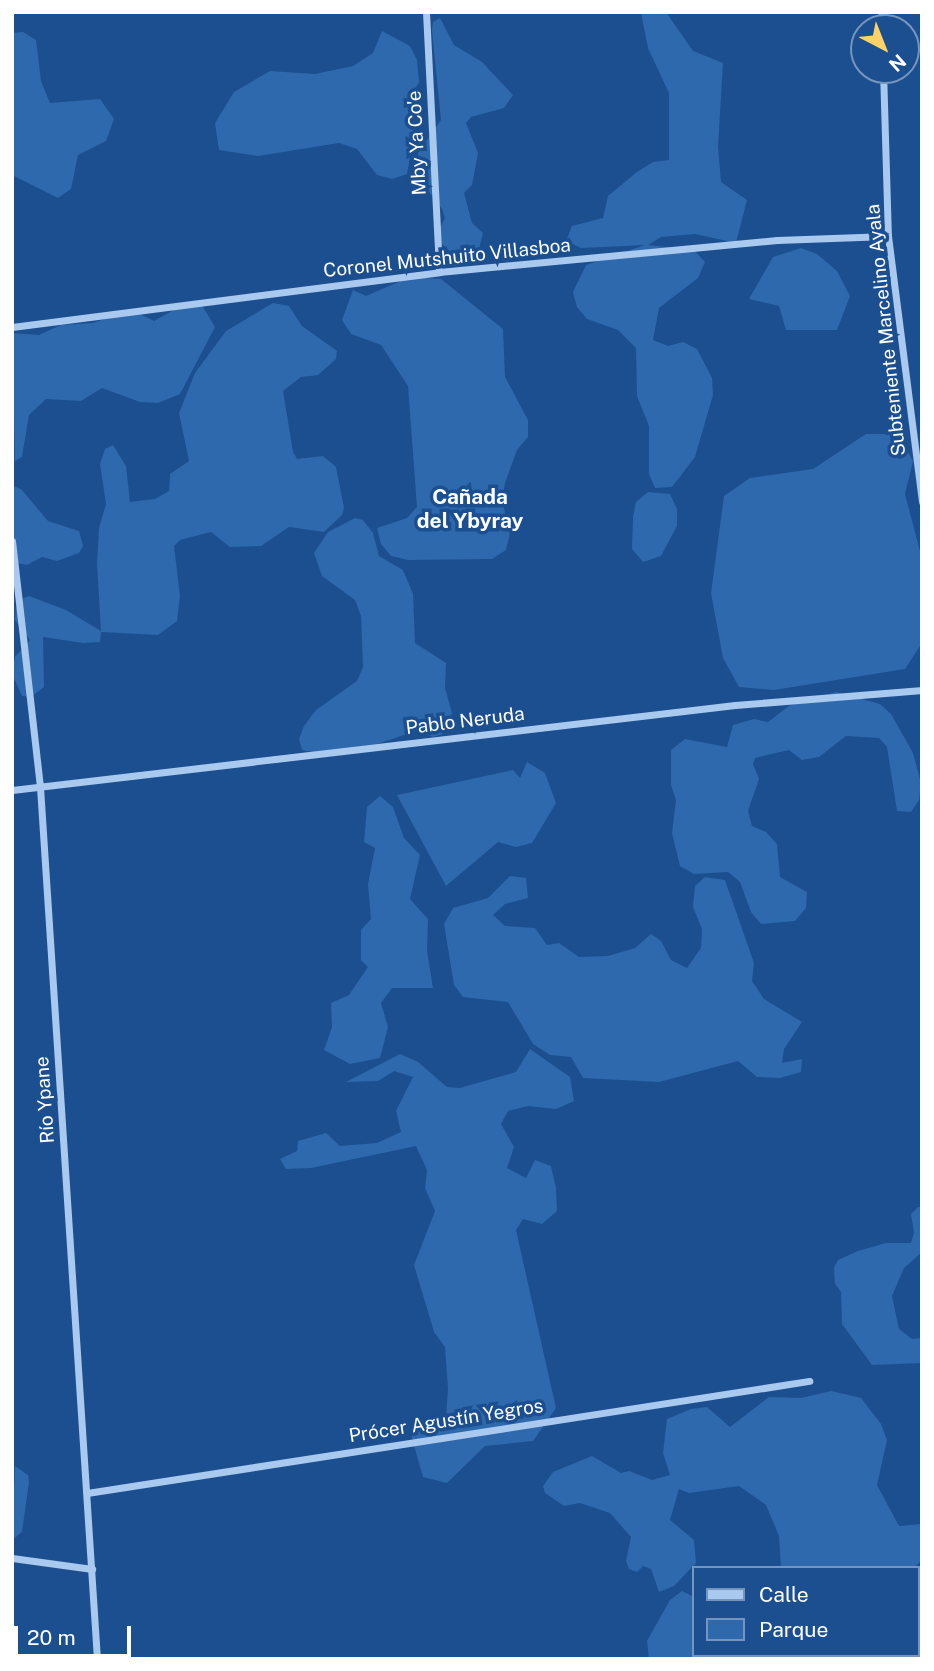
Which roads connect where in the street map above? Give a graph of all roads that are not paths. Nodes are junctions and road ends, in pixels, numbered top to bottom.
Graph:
1 (426, 12) edge
2 (883, 84) edge
3 (888, 236) junction
4 (439, 272) junction
5 (12, 327) edge
6 (918, 432) edge
7 (922, 502) edge
8 (12, 541) edge
9 (922, 690) edge
10 (40, 787) junction
11 (12, 790) edge
12 (809, 1381) dead end
13 (87, 1493) junction
14 (12, 1558) edge
15 (92, 1569) junction
16 (97, 1659) edge

1 - 4 street, Mby Ya Co'e
2 - 3 street, Subteniente Marcelino Ayala
3 - 4 street, Coronel Mutshuito Villasboa
3 - 6 street, Subteniente Marcelino Ayala
4 - 5 street, Coronel Mutshuito Villasboa
6 - 7 street, Subteniente Marcelino Ayala
8 - 10 street, Río Ypane
9 - 10 street, Pablo Neruda
10 - 11 street, Pablo Neruda
10 - 13 street, Río Ypane
12 - 13 street, Prócer Agustín Yegros
13 - 15 street, Río Ypane
14 - 15 street
15 - 16 street, Río Ypane

